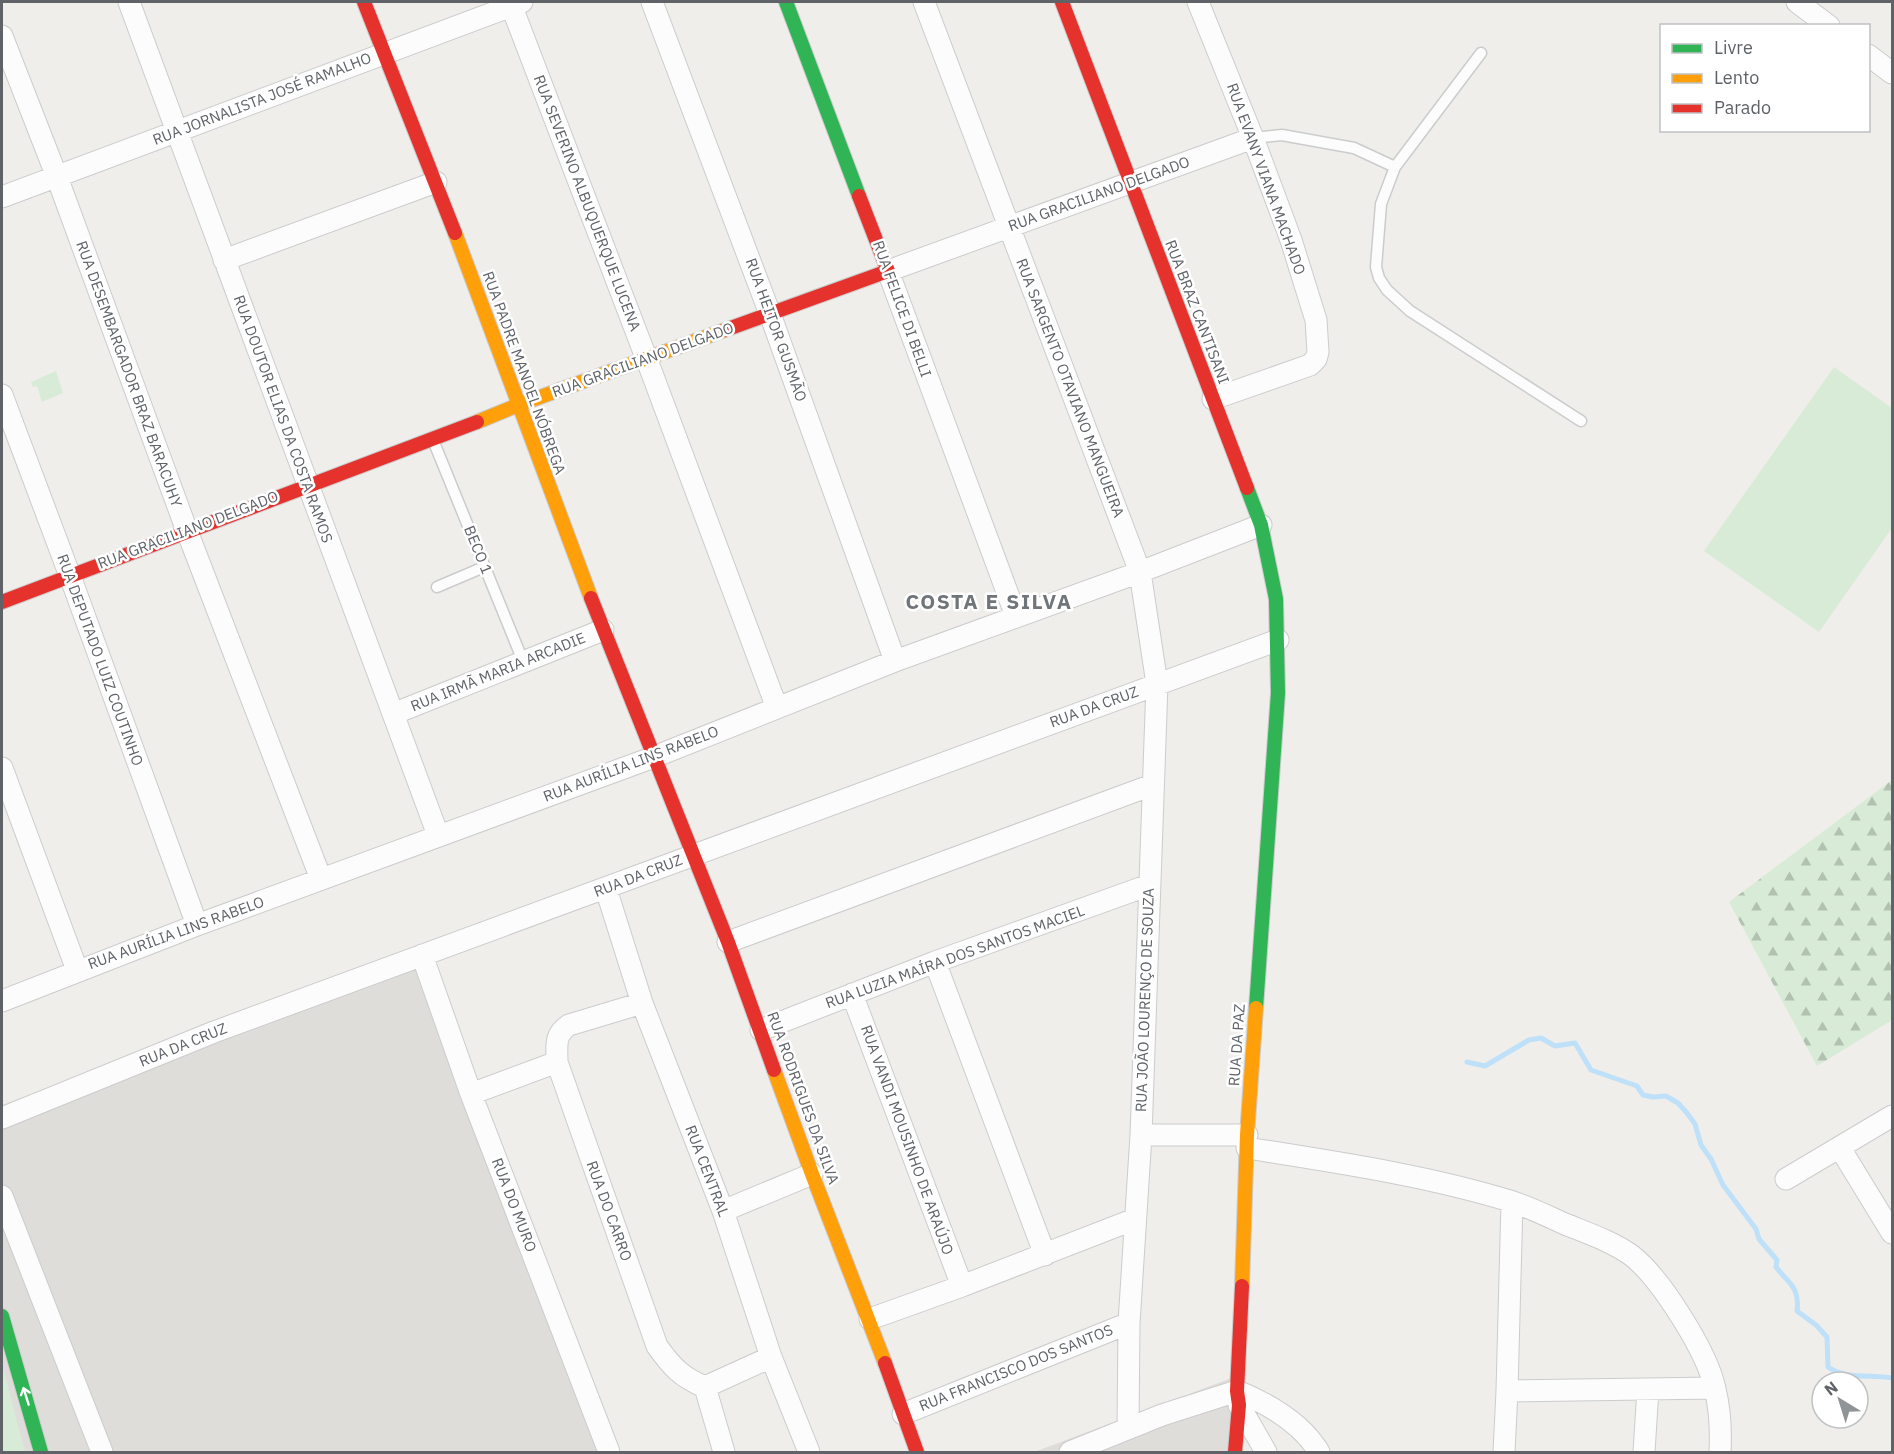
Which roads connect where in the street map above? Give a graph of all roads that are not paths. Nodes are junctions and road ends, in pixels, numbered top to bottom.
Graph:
1 (129, 2) edge
2 (364, 2) edge
3 (652, 2) edge
4 (786, 2) edge
5 (924, 2) edge
6 (1062, 2) edge
7 (1198, 2) edge
8 (1797, 2) edge
9 (514, 3) edge
10 (1826, 24) edge
11 (2, 40) edge
12 (385, 53) junction
13 (1481, 53) dead end
14 (1870, 56) edge
15 (1893, 73) edge
16 (177, 132) junction
17 (1253, 138) junction
18 (1395, 167) junction
19 (57, 177) junction
20 (436, 182) junction
21 (1131, 183) junction
22 (2, 197) edge
23 (1008, 226) junction
24 (224, 260) junction
25 (888, 271) junction
26 (770, 314) junction
27 (647, 360) junction
28 (2, 395) edge
29 (1213, 399) junction
30 (518, 405) junction
31 (1581, 421) dead end
32 (433, 440) junction
33 (307, 484) junction
34 (1261, 525) junction
35 (187, 531) junction
36 (484, 567) junction
37 (1140, 572) junction
38 (70, 576) junction
39 (437, 587) dead end
40 (2, 602) edge
41 (1016, 616) junction
42 (603, 630) junction
43 (1278, 640) junction
44 (523, 661) junction
45 (895, 661) junction
46 (1157, 684) junction
47 (777, 708) junction
48 (393, 714) junction
49 (654, 757) junction
50 (2, 768) edge
51 (1152, 785) junction
52 (438, 836) junction
53 (693, 855) junction
54 (321, 879) junction
55 (1149, 885) junction
56 (606, 889) junction
57 (197, 925) junction
58 (728, 942) junction
59 (422, 956) junction
60 (935, 962) junction
61 (77, 970) junction
62 (852, 994) junction
63 (2, 1001) edge
64 (642, 1003) junction
65 (761, 1030) junction
66 (556, 1062) junction
67 (471, 1094) junction
68 (1893, 1116) edge
69 (2, 1118) edge
70 (1141, 1135) junction
71 (1247, 1141) junction
72 (1840, 1148) junction
73 (812, 1174) junction
74 (1786, 1179) dead end
75 (2, 1196) edge
76 (1512, 1202) junction
77 (723, 1211) junction
78 (1135, 1219) junction
79 (1893, 1233) edge
80 (1045, 1255) junction
81 (962, 1286) junction
82 (2, 1316) edge
83 (870, 1319) junction
84 (1129, 1323) junction
85 (771, 1357) junction
86 (705, 1387) junction
87 (1715, 1388) junction
88 (1648, 1389) junction
89 (1507, 1391) junction
90 (1238, 1398) junction
91 (903, 1414) junction
92 (1128, 1428) junction
93 (41, 1452) edge
94 (102, 1452) edge
95 (609, 1452) edge
96 (724, 1452) edge
97 (808, 1452) edge
98 (917, 1452) edge
99 (1070, 1452) edge
100 (1235, 1452) edge
101 (1266, 1452) edge
102 (1319, 1452) edge
103 (1504, 1452) edge
104 (1644, 1452) edge
105 (1720, 1452) edge

1 - 16 street, RUA DOUTOR ELIAS DA COSTA RAMOS
2 - 12 main road, RUA PADRE MANOEL NÓBREGA
3 - 26 street, RUA HEITOR GUSMÃO
4 - 25 main road, RUA FELICE DI BELLI
5 - 23 street, RUA SARGENTO OTAVIANO MANGUEIRA
6 - 21 main road, RUA BRAZ CANTISANI
7 - 17 street, RUA EVANY VIANA MACHADO
8 - 10 street
9 - 12 street, RUA JORNALISTA JOSÉ RAMALHO
9 - 27 street, RUA SEVERINO ALBUQUERQUE LUCENA
11 - 19 street, RUA DESEMBARGADOR BRAZ BARACUHY
12 - 16 street, RUA JORNALISTA JOSÉ RAMALHO
12 - 20 main road, RUA PADRE MANOEL NÓBREGA
13 - 18 lane
14 - 15 street
16 - 19 street, RUA JORNALISTA JOSÉ RAMALHO
16 - 24 street, RUA DOUTOR ELIAS DA COSTA RAMOS
17 - 18 lane
17 - 21 street, RUA GRACILIANO DELGADO
17 - 29 street, RUA EVANY VIANA MACHADO
18 - 31 lane
19 - 22 street, RUA JORNALISTA JOSÉ RAMALHO
19 - 35 street, RUA DESEMBARGADOR BRAZ BARACUHY
20 - 24 street
20 - 30 main road, RUA PADRE MANOEL NÓBREGA
21 - 23 street, RUA GRACILIANO DELGADO
21 - 29 main road, RUA BRAZ CANTISANI
23 - 25 street, RUA GRACILIANO DELGADO
23 - 37 street, RUA SARGENTO OTAVIANO MANGUEIRA
24 - 33 street, RUA DOUTOR ELIAS DA COSTA RAMOS
25 - 26 main road, RUA GRACILIANO DELGADO
25 - 41 street, RUA FELICE DI BELLI
26 - 27 main road, RUA GRACILIANO DELGADO
26 - 45 street, RUA HEITOR GUSMÃO
27 - 30 main road, RUA GRACILIANO DELGADO
27 - 47 street, RUA SEVERINO ALBUQUERQUE LUCENA
28 - 38 street, RUA DEPUTADO LUIZ COUTINHO
29 - 34 main road, RUA BRAZ CANTISANI
30 - 32 main road, RUA GRACILIANO DELGADO
30 - 42 main road, RUA PADRE MANOEL NÓBREGA
32 - 33 main road, RUA GRACILIANO DELGADO
32 - 36 lane, BECO 1
33 - 35 main road, RUA GRACILIANO DELGADO
33 - 48 street, RUA DOUTOR ELIAS DA COSTA RAMOS
34 - 37 street, RUA AURÍLIA LINS RABELO
34 - 43 main road, RUA BRAZ CANTISANI
35 - 38 main road, RUA GRACILIANO DELGADO
35 - 54 street, RUA DESEMBARGADOR BRAZ BARACUHY
36 - 39 lane
36 - 44 lane, BECO 1
37 - 41 street, RUA AURÍLIA LINS RABELO
37 - 46 street, RUA JOÃO LOURENÇO DE SOUZA
38 - 40 main road, RUA GRACILIANO DELGADO
38 - 57 street, RUA DEPUTADO LUIZ COUTINHO
41 - 45 street, RUA AURÍLIA LINS RABELO
42 - 44 street, RUA IRMÃ MARIA ARCADIE
42 - 49 main road, RUA PADRE MANOEL NÓBREGA
43 - 46 street, RUA DA CRUZ
43 - 71 main road, RUA DA PAZ
44 - 48 street, RUA IRMÃ MARIA ARCADIE
45 - 47 street, RUA AURÍLIA LINS RABELO
46 - 51 street, RUA JOÃO LOURENÇO DE SOUZA
46 - 53 street, RUA DA CRUZ
47 - 49 street, RUA AURÍLIA LINS RABELO
48 - 52 street, RUA DOUTOR ELIAS DA COSTA RAMOS
49 - 52 street, RUA AURÍLIA LINS RABELO
49 - 53 main road, RUA RODRIGUES DA SILVA
50 - 61 street
51 - 55 street, RUA JOÃO LOURENÇO DE SOUZA
51 - 58 street
52 - 54 street, RUA AURÍLIA LINS RABELO
53 - 56 street, RUA DA CRUZ
53 - 58 main road, RUA RODRIGUES DA SILVA
54 - 57 street, RUA AURÍLIA LINS RABELO
55 - 60 street, RUA LUZIA MAÍRA DOS SANTOS MACIEL
55 - 70 street, RUA JOÃO LOURENÇO DE SOUZA
56 - 59 street, RUA DA CRUZ
56 - 64 street, RUA CENTRAL
57 - 61 street, RUA AURÍLIA LINS RABELO
58 - 65 main road, RUA RODRIGUES DA SILVA
59 - 67 street, RUA DO MURO
59 - 69 street, RUA DA CRUZ
60 - 62 street, RUA LUZIA MAÍRA DOS SANTOS MACIEL
60 - 80 street
61 - 63 street, RUA AURÍLIA LINS RABELO
62 - 65 street, RUA LUZIA MAÍRA DOS SANTOS MACIEL
62 - 81 street, RUA VANDI MOUSINHO DE ARAÚJO
64 - 66 street, RUA DO CARRO
64 - 77 street, RUA CENTRAL
65 - 73 main road, RUA RODRIGUES DA SILVA
66 - 67 street
66 - 86 street, RUA DO CARRO
67 - 95 street, RUA DO MURO
68 - 72 street
70 - 71 street
70 - 78 street, RUA JOÃO LOURENÇO DE SOUZA
71 - 76 street
71 - 90 main road, RUA DA PAZ
72 - 74 street
72 - 79 street
73 - 77 street
73 - 83 main road, RUA RODRIGUES DA SILVA
75 - 94 street
76 - 87 street
76 - 89 street
77 - 85 street, RUA CENTRAL
78 - 80 street
78 - 84 street, RUA JOÃO LOURENÇO DE SOUZA
80 - 81 street
81 - 83 street
93 -> 82 main road
83 - 91 main road, RUA RODRIGUES DA SILVA
84 - 91 street, RUA FRANCISCO DOS SANTOS
84 - 92 street, RUA JOÃO LOURENÇO DE SOUZA
85 - 86 street
85 - 97 street, RUA CENTRAL
86 - 96 street
87 - 88 street
87 - 105 street
88 - 89 street
88 - 104 street
89 - 103 street
90 - 92 street
90 - 100 main road, RUA DA PAZ
90 - 101 street
90 - 102 street
91 - 98 main road, RUA RODRIGUES DA SILVA
92 - 99 street

